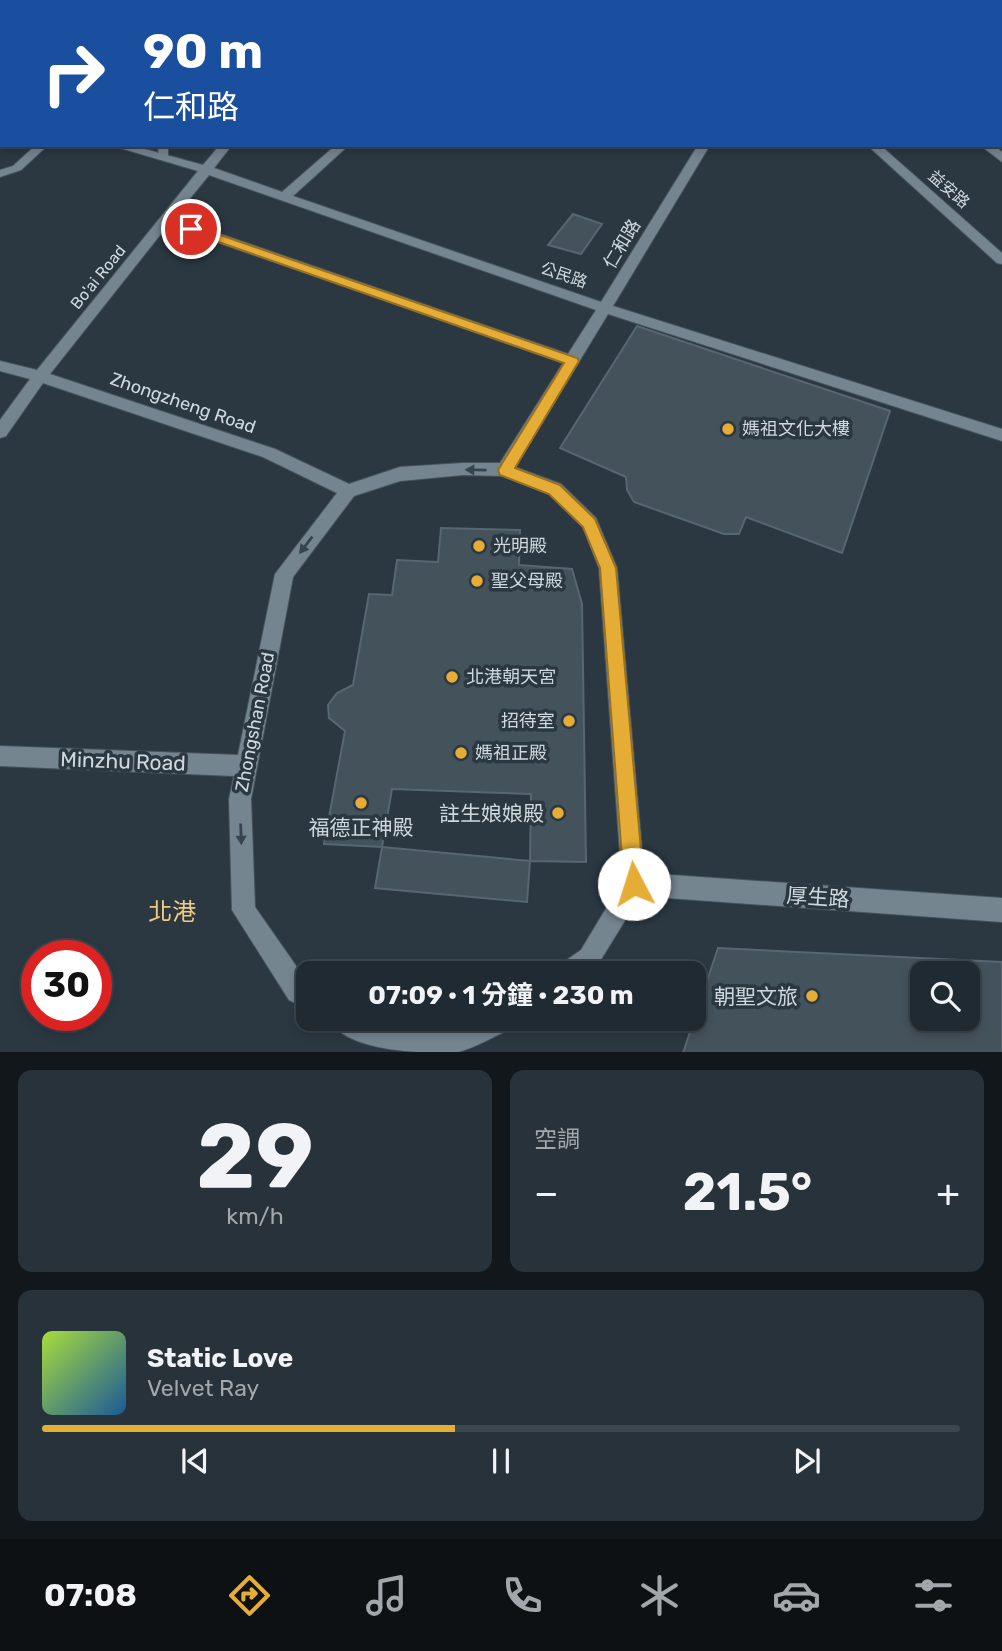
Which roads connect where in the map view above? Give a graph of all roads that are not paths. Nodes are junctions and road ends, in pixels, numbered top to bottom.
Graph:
1 (41, 147) edge
2 (130, 147) edge
3 (224, 147) edge
4 (341, 147) edge
5 (703, 147) edge
6 (875, 147) edge
7 (164, 152) edge
8 (206, 170) junction
9 (0, 174) edge
10 (284, 197) junction
11 (166, 220) junction
12 (1002, 260) edge
13 (605, 308) junction
14 (572, 361) junction
15 (0, 366) edge
16 (40, 376) junction
17 (0, 432) edge
18 (1002, 435) edge
19 (505, 470) junction
20 (348, 491) junction
21 (0, 756) edge
22 (246, 765) junction
23 (634, 884) junction
24 (1002, 910) edge
25 (585, 961) edge
26 (296, 988) edge
27 (360, 1031) edge
28 (475, 1031) edge
29 (418, 1047) edge

1 - 9 lane
2 - 7 street, 公民路
3 - 8 street, Bo'ai Road
4 - 10 street
5 - 13 street, 仁和路
6 - 12 street, 益安路
7 - 8 street, 公民路
8 - 10 street, 公民路
8 - 11 street, Bo'ai Road
10 - 13 street, 公民路
11 - 14 street
11 - 16 street, Bo'ai Road
13 - 14 street, 仁和路
13 - 18 street, 公民路
14 - 19 street, 仁和路
15 - 16 street, Zhongzheng Road
16 - 17 street, Bo'ai Road
16 - 20 street, Zhongzheng Road
19 -> 20 street
19 - 23 street
20 -> 22 street, Zhongshan Road
21 - 22 street, Minzhu Road
22 -> 26 street, Zhongshan Road
23 - 24 street, 厚生路
23 - 25 street
27 - 29 street
28 - 29 street

